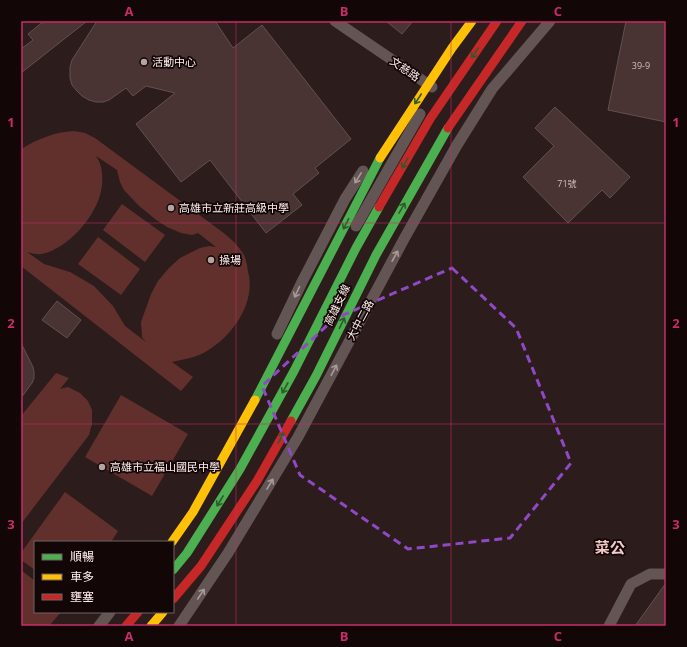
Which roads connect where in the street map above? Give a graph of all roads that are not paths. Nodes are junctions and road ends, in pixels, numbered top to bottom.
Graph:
1 (335, 21) edge
2 (471, 21) edge
3 (497, 21) edge
4 (522, 21) edge
5 (550, 21) edge
6 (420, 80) junction
7 (434, 89) junction
8 (475, 116) junction
9 (165, 541) edge
10 (173, 541) edge
11 (174, 549) edge
12 (200, 566) junction
13 (174, 569) edge
14 (666, 574) edge
15 (174, 599) edge
16 (174, 607) edge
17 (109, 613) edge
18 (130, 613) edge
19 (137, 613) edge
20 (162, 613) edge
21 (170, 613) edge
22 (99, 626) edge
23 (119, 626) edge
24 (126, 626) edge
25 (151, 626) edge
26 (162, 626) edge
27 (179, 626) edge
28 (609, 626) edge

1 - 6 street, 文慈路
2 - 6 street
2 - 7 street
2 -> 10 highway
3 -> 13 highway, 高雄支線
12 -> 4 highway, 高雄支線
5 - 8 street, 大中二路
6 - 7 street, 文慈路
6 -> 9 street
7 - 8 street, 文慈路
7 - 11 street
27 -> 8 street, 大中二路
12 - 15 highway, 高雄支線
12 - 16 highway
14 - 28 street
17 - 22 street
18 - 23 street
19 - 24 highway
20 - 25 highway
21 - 26 highway

